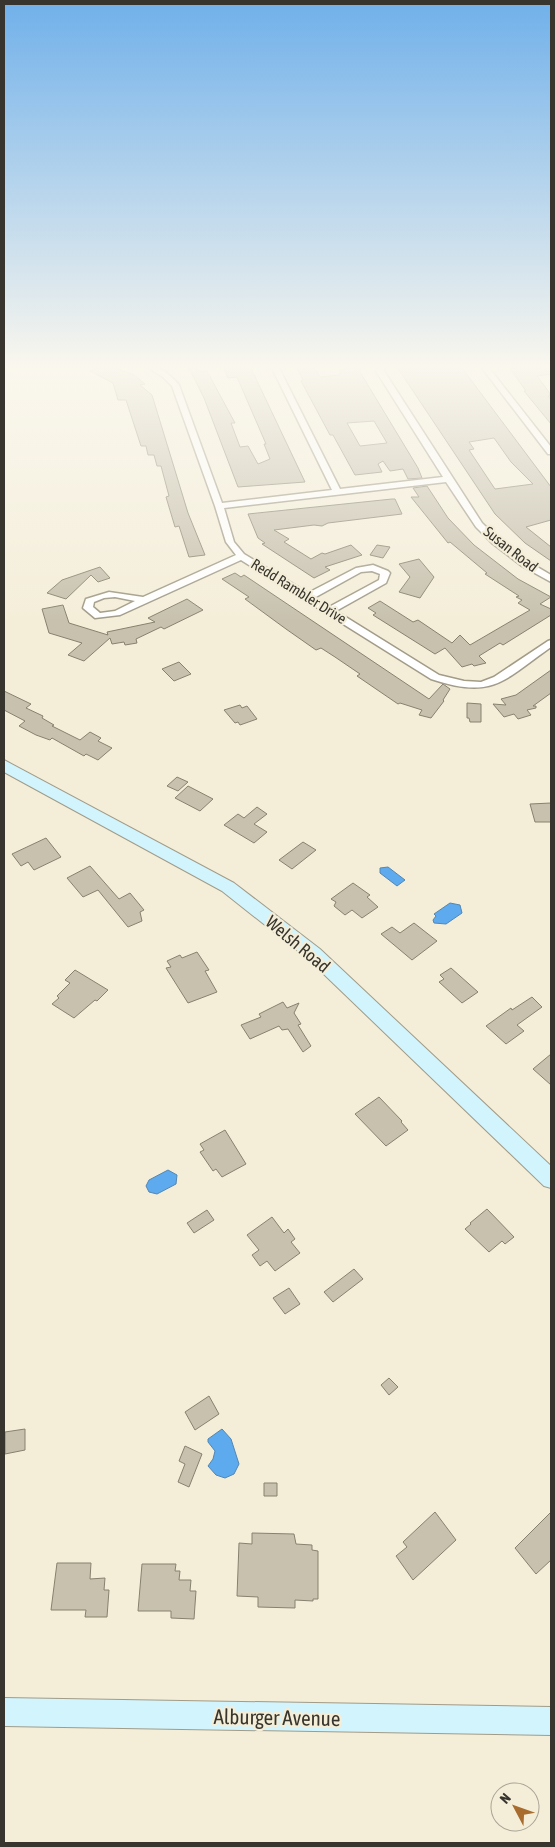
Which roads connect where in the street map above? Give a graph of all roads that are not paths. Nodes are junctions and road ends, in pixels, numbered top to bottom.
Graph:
1 (199, 450) edge
2 (316, 450) edge
3 (430, 450) edge
4 (448, 479) junction
5 (337, 491) junction
6 (219, 506) junction
7 (242, 556) junction
8 (551, 579) edge
9 (308, 597) junction
10 (142, 600) junction
11 (330, 610) junction
12 (551, 643) edge
13 (4, 765) edge
14 (551, 1179) edge
15 (4, 1712) edge
16 (551, 1721) edge

1 - 6 street, Redd Rambler Drive
2 - 5 street
3 - 4 street, Susan Road
4 - 5 street
4 - 8 street, Susan Road
5 - 6 street
6 - 7 street, Redd Rambler Drive
7 - 9 street, Redd Rambler Drive
7 - 10 street
9 - 11 street, Redd Rambler Drive
9 - 11 street
10 - 10 street
11 - 12 street, Redd Rambler Drive
13 - 14 main road, Welsh Road
15 - 16 main road, Alburger Avenue

